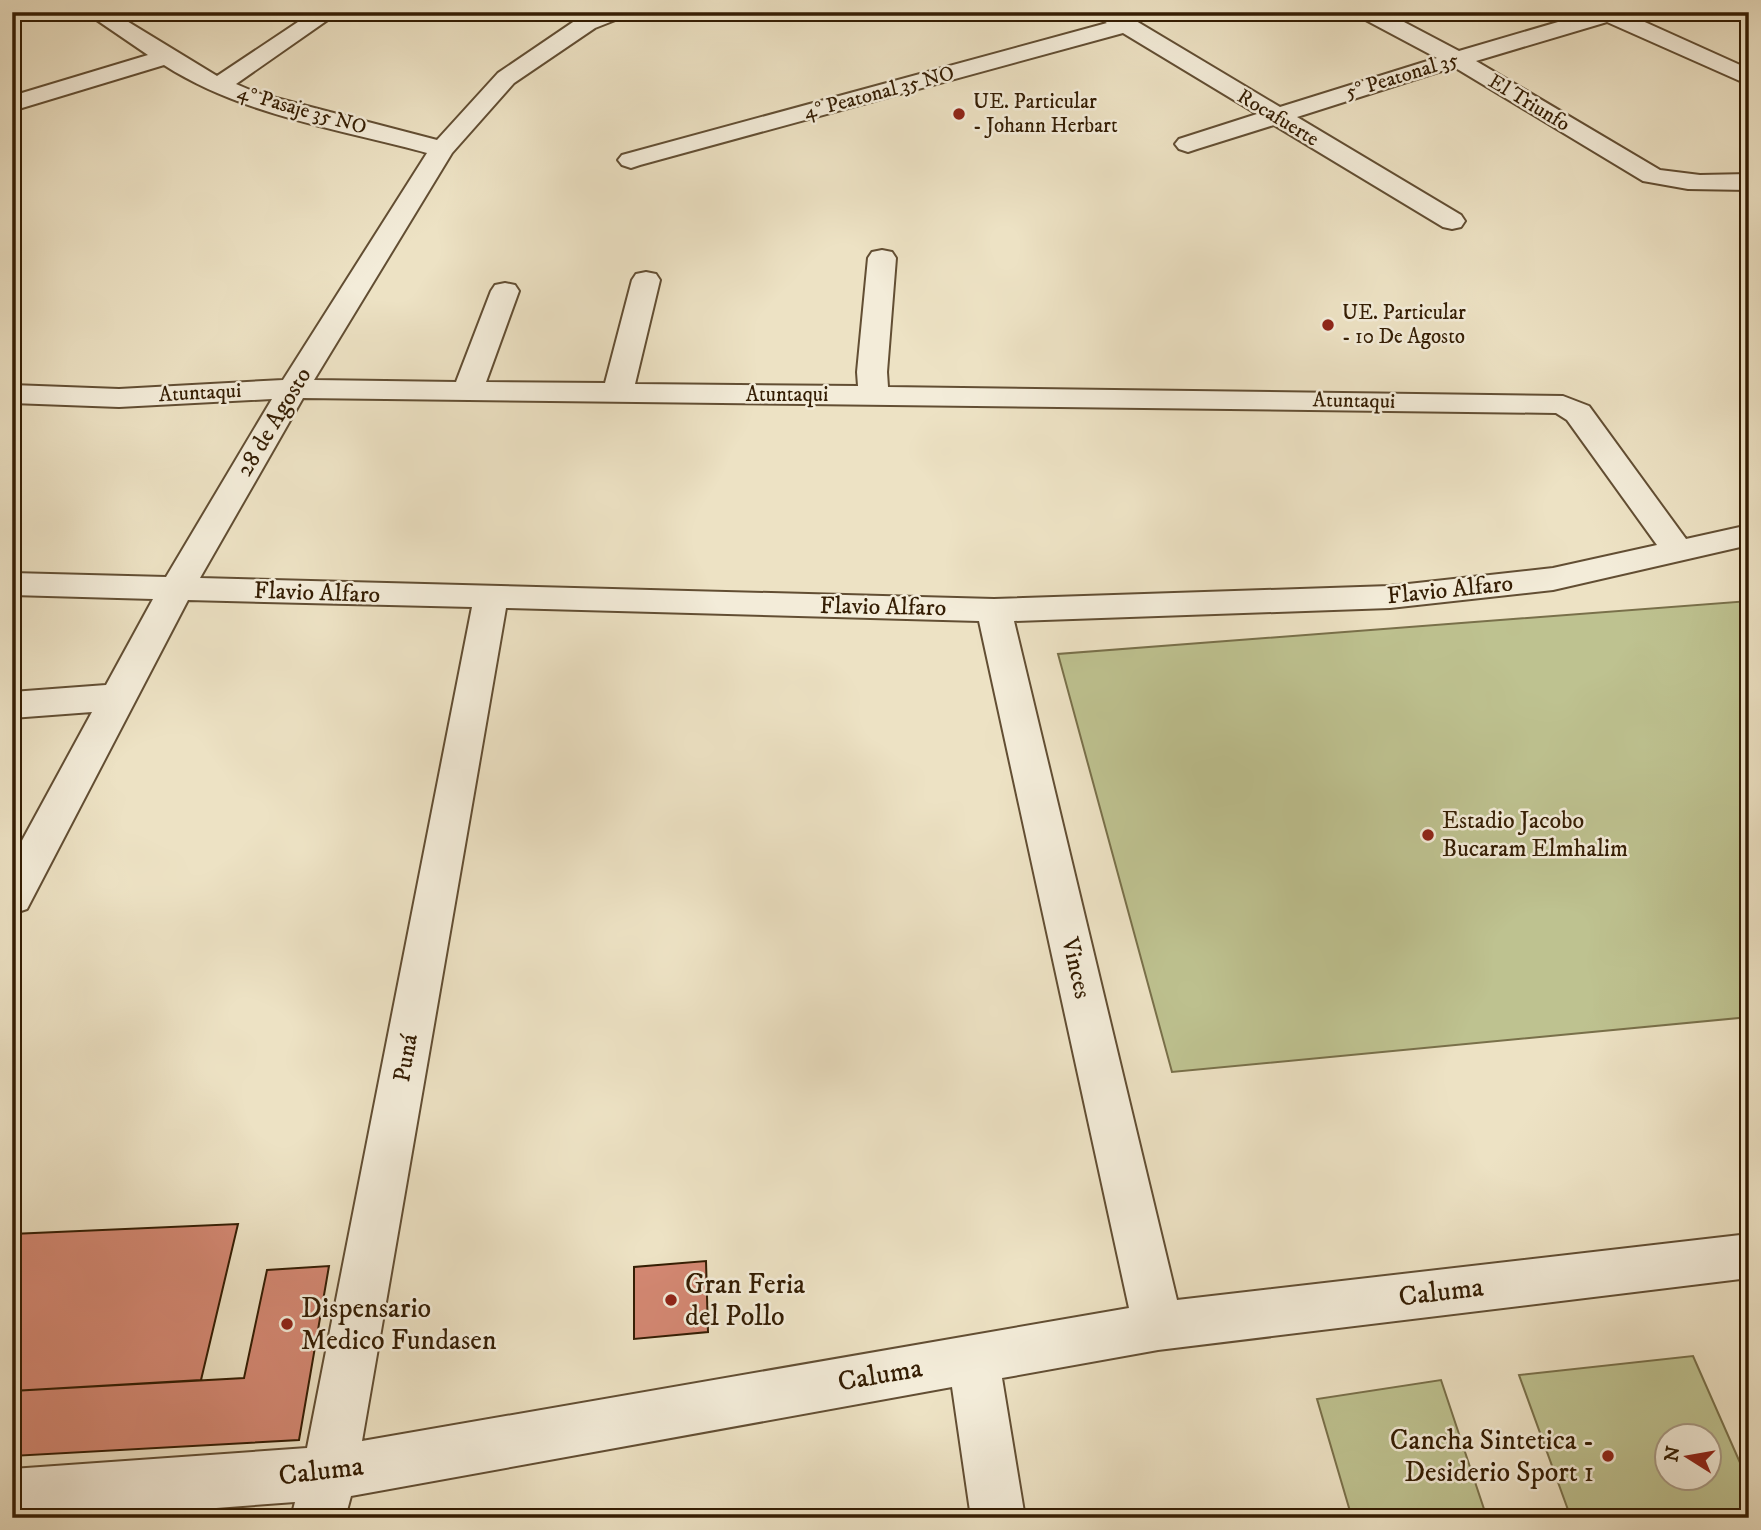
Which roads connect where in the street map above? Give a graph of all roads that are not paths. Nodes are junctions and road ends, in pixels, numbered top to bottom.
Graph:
1 (96, 12) edge
2 (328, 12) edge
3 (615, 12) edge
4 (1106, 12) edge
5 (1368, 12) edge
6 (1609, 13) edge
7 (1128, 25) junction
8 (166, 57) junction
9 (1457, 59) junction
10 (1749, 78) edge
11 (219, 85) junction
12 (12, 104) edge
13 (1274, 116) junction
14 (1188, 144) dead end
15 (442, 149) junction
16 (631, 160) dead end
17 (1749, 182) edge
18 (1452, 221) dead end
19 (882, 258) dead end
20 (646, 280) dead end
21 (505, 292) dead end
22 (293, 389) junction
23 (468, 391) junction
24 (618, 393) junction
25 (12, 394) edge
26 (874, 395) junction
27 (1749, 535) edge
28 (1678, 551) junction
29 (12, 584) edge
30 (176, 589) junction
31 (491, 597) junction
32 (994, 610) junction
33 (119, 697) junction
34 (12, 705) edge
35 (12, 898) edge
36 (1749, 1256) edge
37 (1158, 1326) junction
38 (973, 1358) junction
39 (12, 1496) edge
40 (324, 1496) edge
41 (998, 1518) edge

1 - 8 street, 4° Pasaje 35 NO
2 - 11 street
3 - 15 street, 28 de Agosto
4 - 7 street, Rocafuerte
5 - 9 street, El Triunfo
6 - 9 street, 5° Peatonal 35
6 - 10 street
7 - 13 street, Rocafuerte
7 - 16 street, 4° Peatonal 35 NO
8 - 11 street, 4° Pasaje 35 NO
8 - 12 street
9 - 13 street, 5° Peatonal 35
9 - 17 street, El Triunfo
11 - 15 street, 4° Pasaje 35 NO
13 - 14 street, 5° Peatonal 35
13 - 18 street, Rocafuerte
15 - 22 street, 28 de Agosto
19 - 26 street
20 - 24 street
21 - 23 street
22 - 23 street, Atuntaqui
22 - 25 street, Atuntaqui
22 - 30 street, 28 de Agosto
23 - 24 street, Atuntaqui
24 - 26 street, Atuntaqui
26 - 28 street, Atuntaqui
27 - 28 street, Flavio Alfaro
28 - 32 street, Flavio Alfaro
29 - 30 street, Flavio Alfaro
30 - 31 street, Flavio Alfaro
30 - 33 street, 28 de Agosto
31 - 32 street, Flavio Alfaro
31 - 40 street, Puná
32 - 37 street, Vinces
33 - 34 street
33 - 35 street, 28 de Agosto
36 - 37 street, Caluma
37 - 38 street, Caluma
38 - 40 street, Caluma
38 - 41 street
39 - 40 street, Caluma

